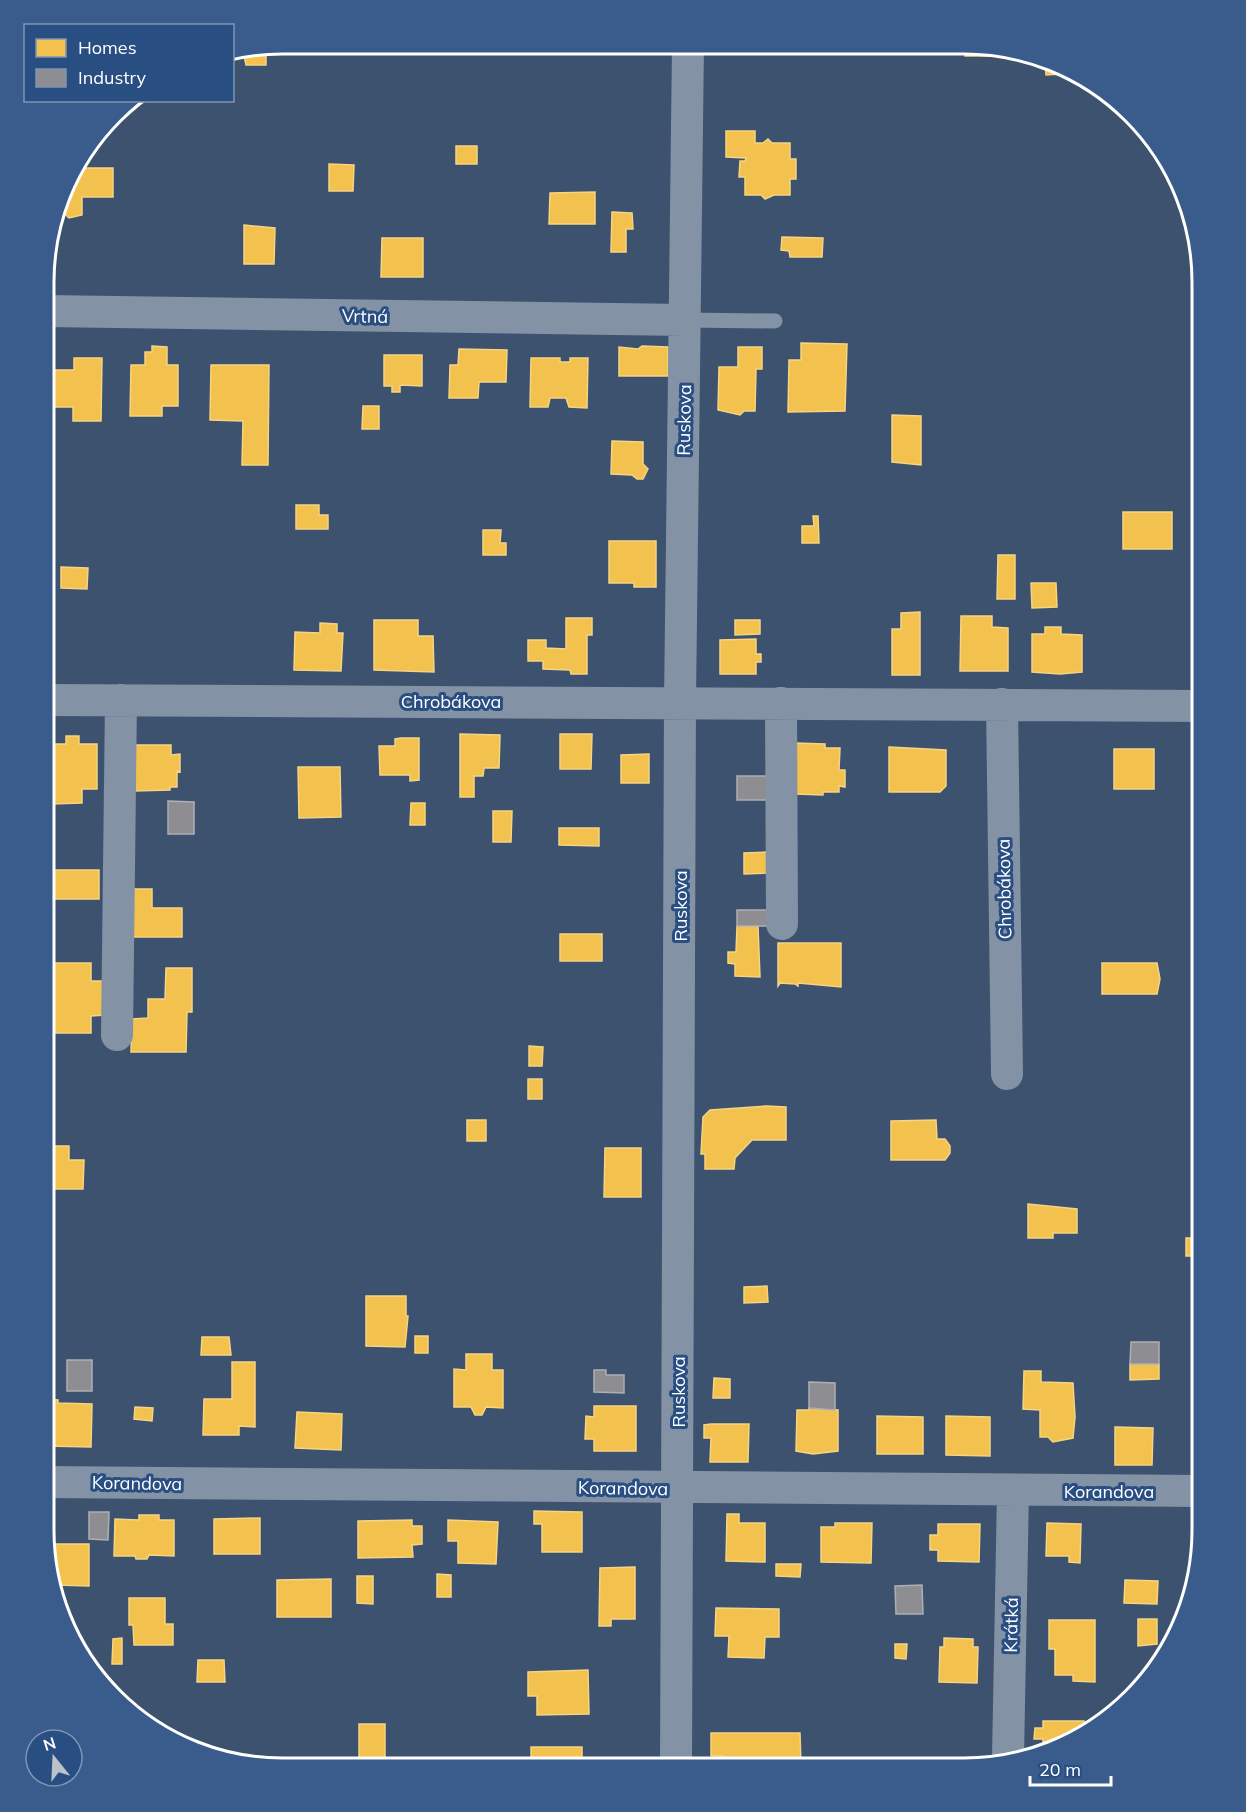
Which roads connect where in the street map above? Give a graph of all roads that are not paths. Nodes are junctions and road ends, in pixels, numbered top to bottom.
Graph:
1 (688, 54) edge
2 (54, 311) edge
3 (685, 320) junction
4 (776, 321) dead end
5 (54, 700) edge
6 (121, 700) junction
7 (680, 702) junction
8 (781, 703) junction
9 (1002, 704) junction
10 (1192, 706) edge
11 (783, 924) dead end
12 (117, 1035) dead end
13 (1007, 1074) dead end
14 (54, 1482) edge
15 (677, 1489) junction
16 (1013, 1491) junction
17 (1192, 1491) edge
18 (1008, 1754) edge
19 (676, 1758) edge

1 - 3 street, Ruskova
2 - 3 street, Vrtná
3 - 4 lane
3 - 7 street, Ruskova
5 - 6 street, Chrobákova
6 - 7 street, Chrobákova
6 - 12 street
7 - 8 street, Chrobákova
7 - 15 street, Ruskova
8 - 9 street, Chrobákova
8 - 11 street
9 - 10 street, Chrobákova
9 - 13 street, Chrobákova
14 - 15 street, Korandova
15 - 16 street, Korandova
15 - 19 street, Ruskova
16 - 17 street, Korandova
16 - 18 street, Krátká

